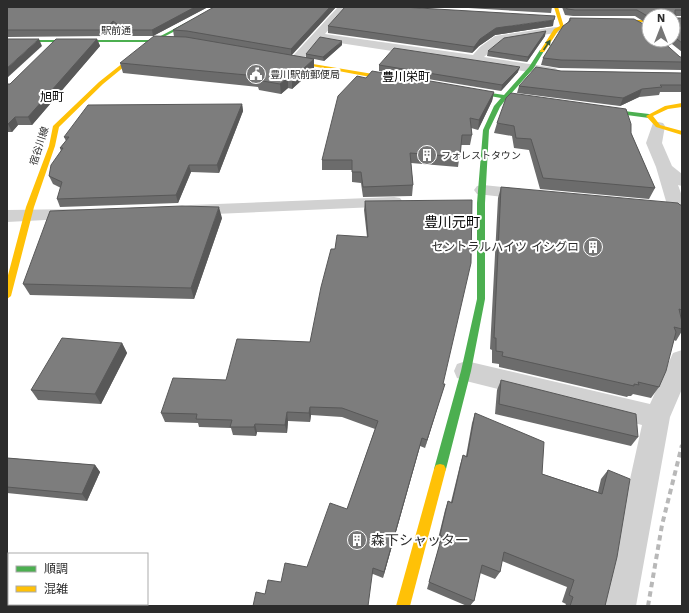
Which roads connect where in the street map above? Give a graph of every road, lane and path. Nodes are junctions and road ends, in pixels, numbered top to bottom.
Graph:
1 (219, 7) edge
2 (343, 7) edge
3 (556, 7) edge
4 (555, 18) junction
5 (573, 21) edge
6 (622, 21) edge
7 (635, 21) junction
8 (641, 21) edge
9 (641, 26) edge
10 (556, 30) junction
11 (316, 36) junction
12 (7, 41) edge
13 (56, 41) junction
14 (154, 41) junction
15 (174, 41) edge
16 (45, 51) edge
17 (272, 57) edge
18 (476, 59) junction
19 (295, 61) junction
20 (531, 68) junction
21 (566, 73) edge
22 (407, 81) edge
23 (452, 89) edge
24 (506, 97) junction
25 (545, 103) edge
26 (682, 105) edge
27 (592, 109) edge
28 (653, 121) junction
29 (682, 133) edge
30 (678, 184) edge
31 (545, 196) edge
32 (482, 197) junction
33 (415, 202) edge
34 (461, 202) edge
35 (172, 210) edge
36 (674, 211) edge
37 (92, 214) edge
38 (7, 216) edge
39 (28, 216) junction
40 (7, 296) edge
41 (682, 360) edge
42 (466, 371) junction
43 (657, 417) junction
44 (403, 606) edge
45 (619, 606) edge

1 - 14 main road, 宿谷川線
2 - 11 street
3 - 4 main road
4 - 5 street
4 - 10 main road
6 - 7 street
7 - 8 main road
7 - 9 main road
10 - 18 street
20 -> 10 main road
11 - 18 street
11 - 19 street
12 - 13 main road, 駅前通
13 - 14 main road, 駅前通
13 - 16 street
14 - 15 main road, 駅前通
14 - 39 main road, 宿谷川線
17 - 19 main road
18 - 20 street
19 - 22 main road
20 - 21 street
20 - 24 main road
23 - 24 main road
24 - 25 main road
24 - 32 main road
26 - 28 main road
27 - 28 main road
28 - 29 main road
28 - 30 street
30 - 36 street
31 - 32 street
32 - 34 street
32 - 42 main road
33 - 35 street
37 - 39 street
38 - 39 street
39 - 40 main road, 宿谷川線
41 - 43 street
42 - 43 street
42 - 44 main road
43 - 45 street

